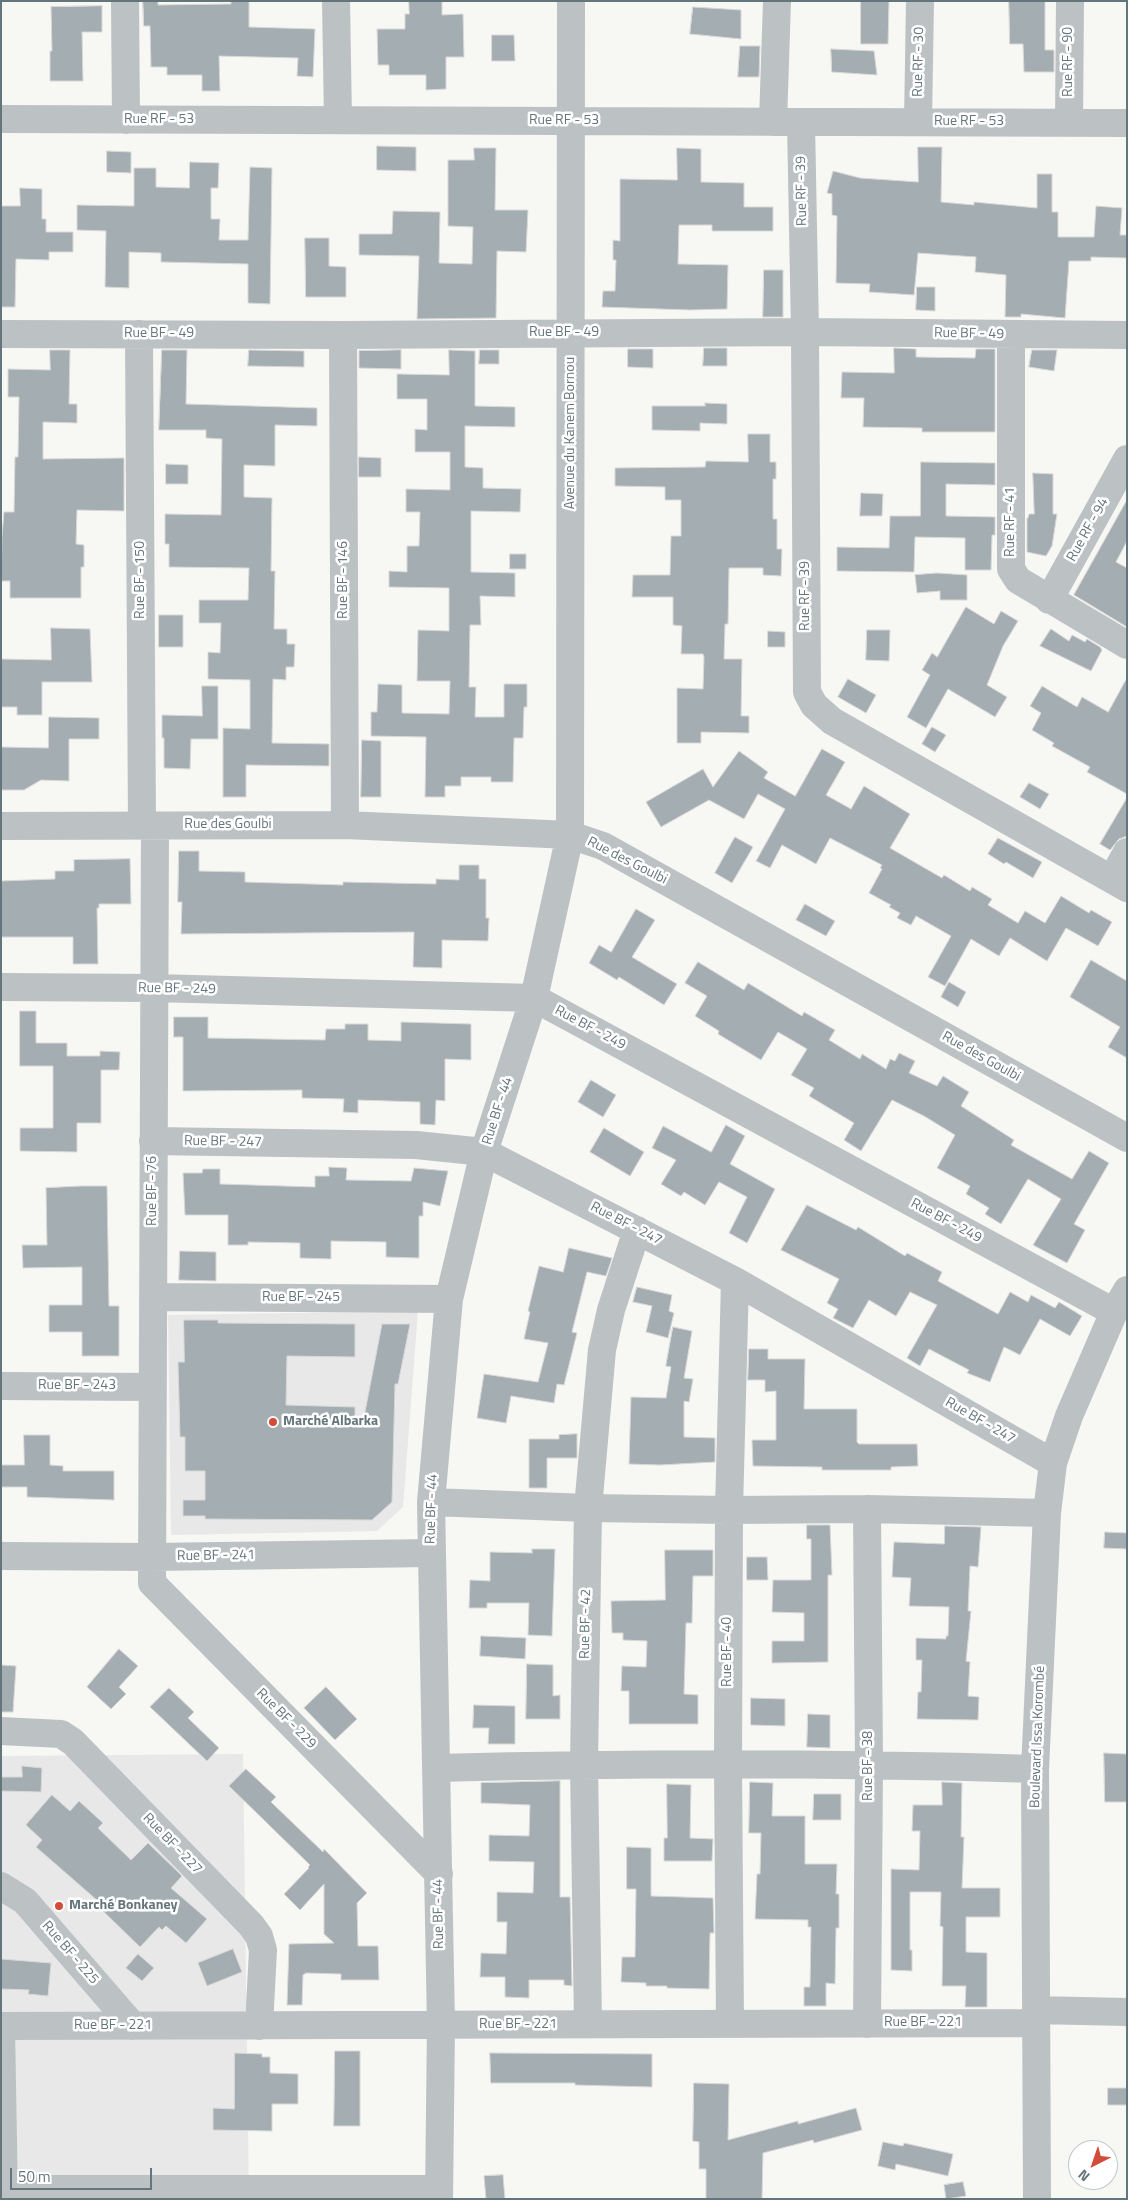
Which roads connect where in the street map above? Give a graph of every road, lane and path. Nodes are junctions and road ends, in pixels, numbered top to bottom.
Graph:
1 (125, 1) edge
2 (336, 1) edge
3 (571, 1) edge
4 (777, 1) edge
5 (920, 1) edge
6 (1070, 1) edge
7 (1, 119) edge
8 (126, 120) junction
9 (338, 120) junction
10 (571, 121) junction
11 (773, 122) junction
12 (801, 122) junction
13 (918, 122) junction
14 (1069, 123) junction
15 (1127, 123) edge
16 (805, 332) junction
17 (571, 333) junction
18 (1, 334) edge
19 (140, 334) junction
20 (1011, 334) junction
21 (1127, 334) edge
22 (342, 335) junction
23 (1127, 459) edge
24 (1049, 600) junction
25 (1127, 645) edge
26 (148, 825) junction
27 (345, 825) junction
28 (1, 826) edge
29 (570, 835) junction
30 (1127, 852) edge
31 (1119, 883) edge
32 (1, 986) edge
33 (154, 988) junction
34 (534, 998) junction
35 (1127, 1138) edge
36 (153, 1141) junction
37 (484, 1152) junction
38 (637, 1230) junction
39 (735, 1281) junction
40 (153, 1297) junction
41 (449, 1299) junction
42 (1120, 1301) edge
43 (1, 1386) edge
44 (152, 1386) junction
45 (1054, 1463) junction
46 (431, 1502) junction
47 (588, 1508) junction
48 (867, 1509) junction
49 (729, 1510) junction
50 (1047, 1513) junction
51 (431, 1553) junction
52 (1, 1556) edge
53 (152, 1557) junction
54 (1, 1731) edge
55 (584, 1764) junction
56 (728, 1764) junction
57 (869, 1764) junction
58 (437, 1768) junction
59 (1035, 1768) junction
60 (439, 1874) junction
61 (1, 1886) edge
62 (1127, 2012) edge
63 (1036, 2016) junction
64 (588, 2024) junction
65 (730, 2024) junction
66 (867, 2024) junction
67 (441, 2025) junction
68 (1, 2026) edge
69 (133, 2026) junction
70 (259, 2026) junction
71 (4, 2194) edge
72 (439, 2194) edge
73 (1037, 2199) edge

1 - 8 street
2 - 9 street
3 - 10 street, Avenue du Kanem Bornou
4 - 11 street
5 - 13 street, Rue RF - 30
6 - 14 street, Rue RF - 90
7 - 8 street, Rue RF - 53
8 - 9 street, Rue RF - 53
9 - 10 street, Rue RF - 53
10 - 11 street, Rue RF - 53
10 - 17 street, Avenue du Kanem Bornou
11 - 12 street, Rue RF - 53
12 - 13 street, Rue RF - 53
12 - 16 street, Rue RF - 39
13 - 14 street, Rue RF - 53
14 - 15 street, Rue RF - 53
16 - 17 street, Rue BF - 49
16 - 20 street, Rue BF - 49
16 - 31 street, Rue RF - 39
17 - 22 street, Rue BF - 49
17 - 29 street, Avenue du Kanem Bornou
18 - 19 street, Rue BF - 49
19 - 22 street, Rue BF - 49
19 - 26 street, Rue BF - 150
20 - 21 street, Rue BF - 49
20 - 24 street, Rue RF - 41
22 - 27 street, Rue BF - 146
23 - 24 street, Rue RF - 94
24 - 25 street, Rue RF - 41
26 - 27 street, Rue des Goulbi
26 - 28 street, Rue des Goulbi
26 - 33 street, Rue BF - 76
27 - 29 street, Rue des Goulbi
29 - 34 street, Rue BF - 44
29 - 35 street, Rue des Goulbi
30 - 31 street
32 - 33 street, Rue BF - 249
33 - 34 street, Rue BF - 249
33 - 36 street, Rue BF - 76
34 - 37 street, Rue BF - 44
34 - 42 street, Rue BF - 249
36 - 37 street, Rue BF - 247
36 - 40 street, Rue BF - 76
37 - 38 street, Rue BF - 247
37 - 41 street, Rue BF - 44
38 - 39 street, Rue BF - 247
38 - 47 street, Rue BF - 42
39 - 45 street, Rue BF - 247
39 - 49 street, Rue BF - 40
40 - 41 street, Rue BF - 245
40 - 44 street, Rue BF - 76
41 - 46 street, Rue BF - 44
42 - 45 street, Boulevard Issa Korombé
43 - 44 street, Rue BF - 243
44 - 53 street, Rue BF - 76
45 - 50 street, Boulevard Issa Korombé
46 - 47 street
46 - 51 street, Rue BF - 44
47 - 49 street
47 - 55 street, Rue BF - 42
48 - 49 street
48 - 50 street
48 - 57 street, Rue BF - 38
49 - 56 street, Rue BF - 40
50 - 59 street, Boulevard Issa Korombé
51 - 53 street, Rue BF - 241
51 - 58 street, Rue BF - 44
52 - 53 street, Rue BF - 241
53 - 60 street, Rue BF - 229
54 - 70 street, Rue BF - 227
55 - 56 street
55 - 58 street
55 - 64 street, Rue BF - 42
56 - 57 street
56 - 65 street, Rue BF - 40
57 - 59 street
57 - 66 street, Rue BF - 38
58 - 60 street, Rue BF - 44
59 - 63 street, Boulevard Issa Korombé
60 - 67 street, Rue BF - 44
61 - 69 street, Rue BF - 225
62 - 63 street, Rue BF - 221
63 - 66 street, Rue BF - 221
63 - 73 street, Boulevard Issa Korombé
64 - 65 street, Rue BF - 221
64 - 67 street, Rue BF - 221
65 - 66 street, Rue BF - 221
67 - 70 street, Rue BF - 221
67 - 72 street, Rue BF - 44
68 - 69 street, Rue BF - 221
68 - 71 street
69 - 70 street, Rue BF - 221
71 - 72 street

